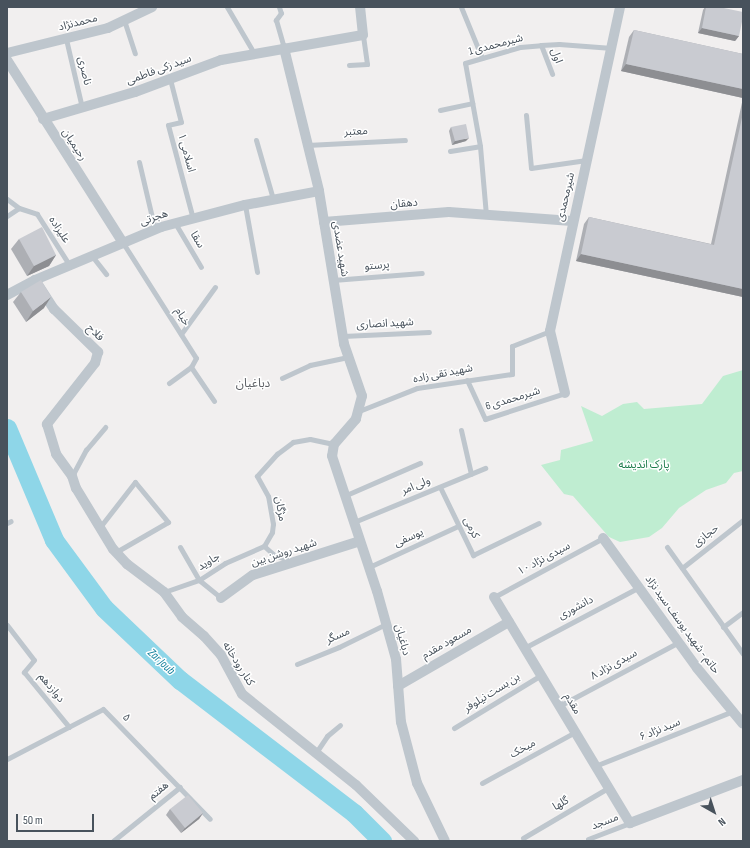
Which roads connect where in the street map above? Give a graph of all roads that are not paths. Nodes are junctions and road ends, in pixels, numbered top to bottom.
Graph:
1 (152, 7) edge
2 (227, 7) edge
3 (279, 7) edge
4 (360, 7) edge
5 (461, 7) edge
6 (620, 7) edge
7 (124, 20) junction
8 (363, 35) junction
9 (66, 39) junction
10 (541, 45) junction
11 (284, 48) junction
12 (612, 48) junction
13 (7, 53) edge
14 (135, 53) dead end
15 (254, 53) junction
16 (482, 58) junction
17 (7, 60) edge
18 (349, 65) dead end
19 (552, 74) dead end
20 (170, 79) junction
21 (472, 103) junction
22 (82, 108) junction
23 (440, 110) dead end
24 (526, 116) dead end
25 (43, 119) junction
26 (256, 140) dead end
27 (405, 140) dead end
28 (307, 145) junction
29 (480, 146) junction
30 (450, 151) dead end
31 (586, 160) junction
32 (139, 162) dead end
33 (319, 191) junction
34 (7, 199) edge
35 (273, 199) junction
36 (245, 204) junction
37 (19, 208) junction
38 (486, 214) junction
39 (7, 216) edge
40 (193, 218) junction
41 (572, 221) junction
42 (324, 222) junction
43 (175, 223) junction
44 (155, 230) junction
45 (123, 243) junction
46 (92, 256) junction
47 (70, 266) junction
48 (200, 267) dead end
49 (256, 272) dead end
50 (422, 273) dead end
51 (106, 274) dead end
52 (35, 280) junction
53 (333, 280) junction
54 (215, 287) dead end
55 (7, 295) edge
56 (550, 331) junction
57 (429, 332) dead end
58 (181, 334) junction
59 (343, 336) junction
60 (349, 357) junction
61 (191, 367) junction
62 (282, 378) dead end
63 (467, 380) junction
64 (169, 383) dead end
65 (565, 393) joint
66 (214, 401) dead end
67 (358, 411) junction
68 (47, 424) joint
69 (105, 427) dead end
70 (461, 430) dead end
71 (334, 444) junction
72 (420, 463) dead end
73 (485, 468) dead end
74 (471, 474) junction
75 (72, 476) junction
76 (440, 487) junction
77 (344, 496) junction
78 (743, 520) edge
79 (354, 522) junction
80 (539, 523) dead end
81 (458, 526) junction
82 (100, 527) junction
83 (603, 538) joint
84 (360, 541) junction
85 (264, 546) junction
86 (180, 547) dead end
87 (667, 547) dead end
88 (116, 552) junction
89 (294, 562) junction
90 (369, 567) junction
91 (682, 568) junction
92 (199, 580) junction
93 (639, 586) junction
94 (164, 592) junction
95 (494, 597) joint
96 (221, 598) joint
97 (743, 612) edge
98 (509, 622) junction
99 (386, 624) junction
100 (7, 625) edge
101 (723, 627) junction
102 (678, 642) junction
103 (524, 648) junction
104 (743, 654) edge
105 (297, 664) dead end
106 (540, 675) junction
107 (398, 686) junction
108 (559, 706) junction
109 (733, 712) junction
110 (743, 724) edge
111 (340, 725) dead end
112 (69, 727) junction
113 (454, 728) dead end
114 (575, 732) junction
115 (315, 755) junction
116 (7, 759) edge
117 (595, 766) junction
118 (743, 780) edge
119 (482, 783) dead end
120 (180, 787) junction
121 (608, 788) junction
122 (210, 819) dead end
123 (630, 823) junction
124 (523, 838) dead end
125 (588, 839) dead end
126 (113, 841) edge
127 (414, 841) edge
128 (444, 841) edge

1 - 7 street, محمدنژاد
2 - 15 lane
3 - 11 lane
4 - 8 street
5 - 16 lane
6 - 12 street, شیرمحمدی
7 - 9 street, محمدنژاد
7 - 14 lane
8 - 11 street, سید زکی فاطمی
8 - 18 lane
9 - 13 street, محمدنژاد
9 - 22 lane, ناصری
10 - 12 lane, شیرمحمدی 1
10 - 16 lane, شیرمحمدی 1
10 - 19 lane, اول
11 - 15 street, سید زکی فاطمی
11 - 28 street, شهید عضدی
12 - 31 street, شیرمحمدی
15 - 20 street, سید زکی فاطمی
16 - 21 lane, شیرمحمدی 1
17 - 25 street, رحیمیان
20 - 22 street, سید زکی فاطمی
20 - 40 lane, اسلامی ۱
21 - 23 lane
21 - 29 lane, شیرمحمدی 1
22 - 25 street, سید زکی فاطمی
24 - 31 lane
25 - 45 street, رحیمیان
26 - 35 lane
27 - 28 lane, معتبر
28 - 33 street, شهید عضدی
29 - 30 lane
29 - 38 lane, شیرمحمدی 1
31 - 41 street, شیرمحمدی
32 - 44 lane
33 - 35 street, هجرتی
33 - 42 street, شهید عضدی
34 - 37 lane, علیزاده
35 - 36 street, هجرتی
36 - 40 street, هجرتی
36 - 49 lane
37 - 39 lane
37 - 47 lane, علیزاده
38 - 41 street, دهقان
38 - 42 street, دهقان
40 - 43 street, هجرتی
41 - 56 street, شیرمحمدی
42 - 53 street, شهید عضدی
43 - 44 street, هجرتی
43 - 48 lane, سقا
44 - 45 street, هجرتی
45 - 46 street, هجرتی
45 - 58 lane, خیام
46 - 47 street, هجرتی
46 - 51 lane
47 - 52 street, هجرتی
50 - 53 lane, پرستو
52 - 55 street, هجرتی
52 - 68 street, فلاح
53 - 59 street, شهید عضدی
54 - 58 lane
56 - 63 lane, شهید تقی زاده
56 - 65 street, شیرمحمدی
57 - 59 lane, شهید انصاری
58 - 61 lane, خیام
59 - 60 street, شهید عضدی
60 - 62 lane
60 - 67 street, شهید عضدی
61 - 64 lane
61 - 66 lane
63 - 65 lane, شیرمحمدی 6
63 - 67 lane, شهید تقی زاده
67 - 71 street, شهید عضدی
68 - 75 street, کنار رودخانه
69 - 75 lane
70 - 74 lane
71 - 77 street, دباغیان
71 - 85 lane, مژگان
72 - 77 lane
73 - 74 lane, ولی امر
74 - 76 lane, ولی امر
75 - 82 street, کنار رودخانه
76 - 79 lane, ولی امر
76 - 81 lane, کرمی
77 - 79 street, دباغیان
78 - 91 lane, حجازی
79 - 84 street, دباغیان
80 - 81 lane, کرمی
81 - 90 lane, یوسفی
82 - 88 street, کنار رودخانه
82 - 88 lane
83 - 93 street, حاتم - شهید یوسف سید نژاد
83 - 95 lane, سیدی نژاد ۱۰
84 - 89 street, شهید روشن بین
84 - 90 street, دباغیان
85 - 89 lane
85 - 92 lane, جاوید
86 - 92 lane
87 - 91 lane
88 - 94 street, کنار رودخانه
89 - 96 street, شهید روشن بین
90 - 99 street, دباغیان
91 - 101 lane
92 - 94 lane, جاوید
92 - 96 lane
93 - 102 street, حاتم - شهید یوسف سید نژاد
93 - 103 lane, دانشوری
94 - 115 street, کنار رودخانه
95 - 98 street, مقدم
97 - 101 lane
98 - 103 street, مقدم
98 - 107 street, مسعود مقدم
99 - 105 lane, مسگر
99 - 107 street, دباغیان
100 - 112 lane, دوازدهم
101 - 104 lane
102 - 108 lane, سیدی نژاد ۸
102 - 109 street, حاتم - شهید یوسف سید نژاد
103 - 106 street, مقدم
106 - 108 street, مقدم
106 - 113 lane, بن بست نیلوفر
107 - 128 street, دباغیان
108 - 114 street, مقدم
109 - 110 street, حاتم - شهید یوسف سید نژاد
109 - 117 lane, سید نژاد ۶
111 - 115 lane
112 - 116 lane, ۵
112 - 120 lane, ۵
114 - 117 street, مقدم
114 - 119 lane, میخک
115 - 127 street, کنار رودخانه
117 - 121 street, مقدم
118 - 123 street
120 - 122 lane, ۵
120 - 126 lane, هفتم
121 - 123 street, مقدم
121 - 124 lane, گلها
123 - 125 lane, مسجد

